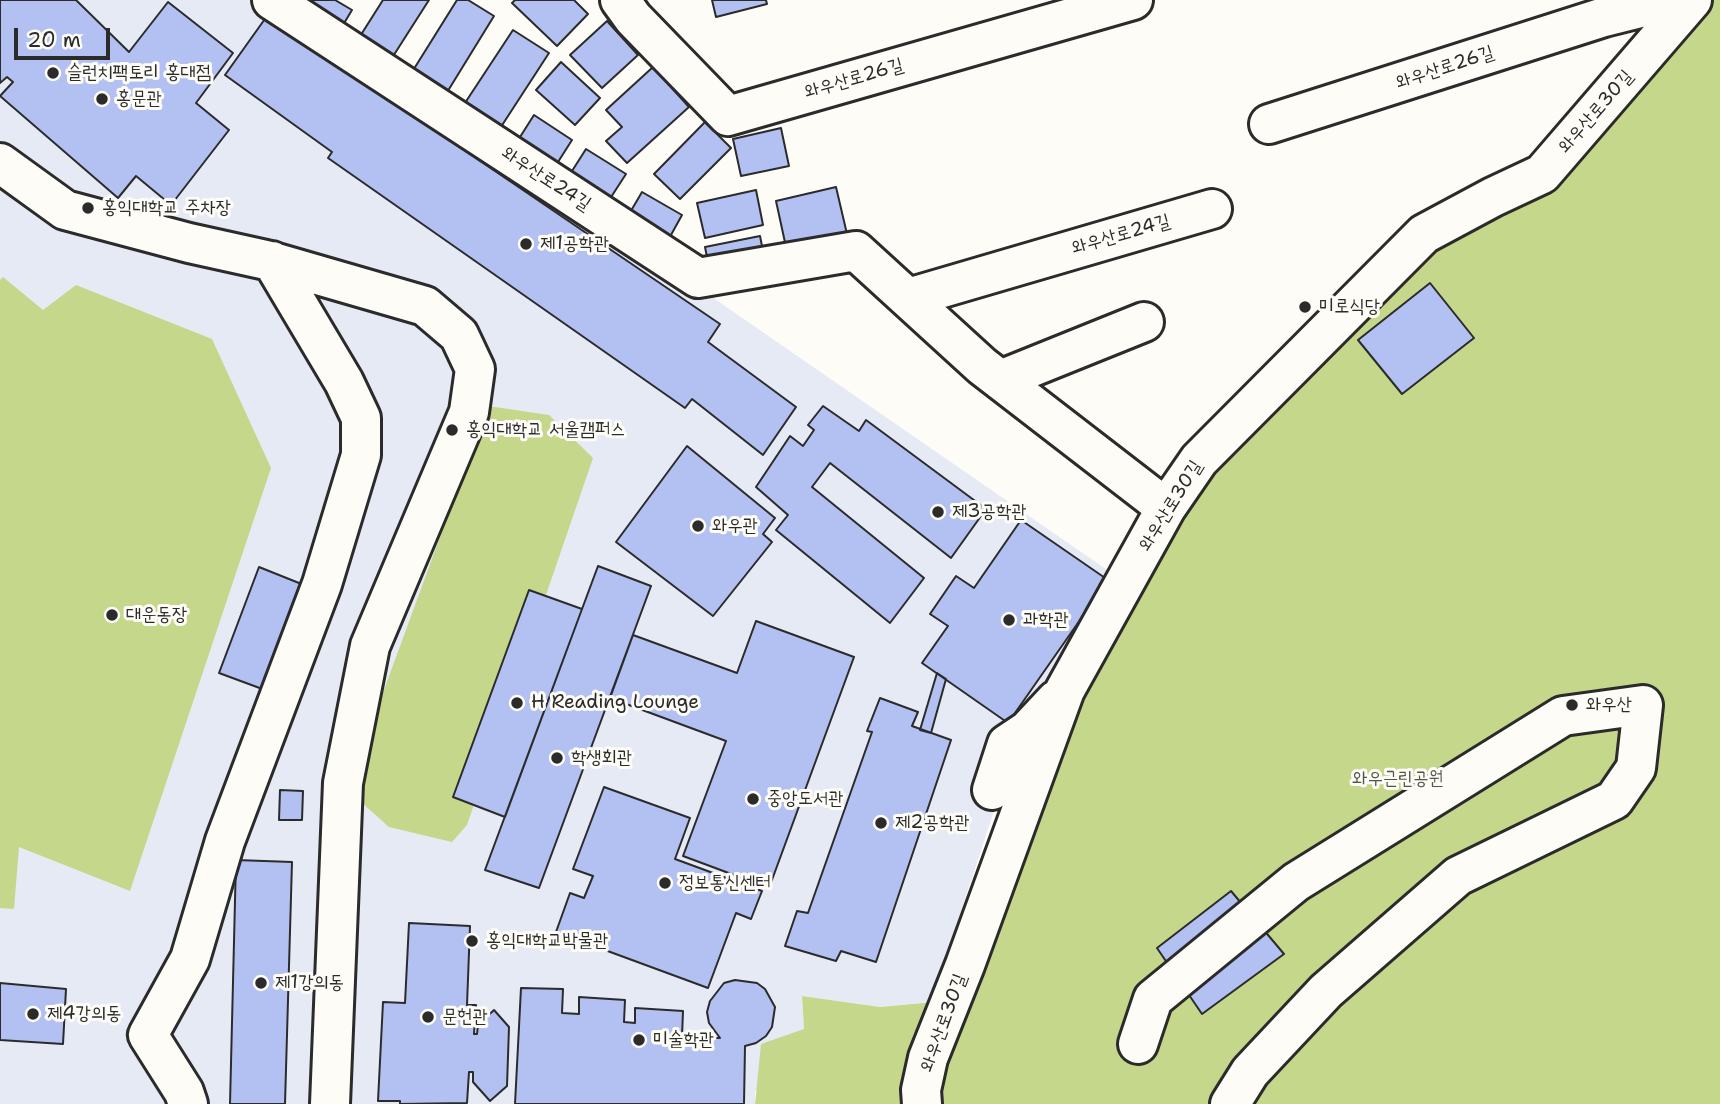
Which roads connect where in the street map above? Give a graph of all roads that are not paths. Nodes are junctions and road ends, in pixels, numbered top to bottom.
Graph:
1 (271, 0) edge
2 (620, 0) edge
3 (1133, 0) edge
4 (1672, 0) edge
5 (1692, 0) edge
6 (1602, 8) edge
7 (1269, 124) dead end
8 (7, 155) edge
9 (1212, 209) dead end
10 (272, 261) junction
11 (908, 298) junction
12 (1144, 322) dead end
13 (1000, 380) junction
14 (1166, 508) junction
15 (1065, 690) junction
16 (992, 790) dead end
17 (1138, 1044) dead end
18 (188, 1104) edge
19 (330, 1104) edge
20 (922, 1104) edge
21 (1230, 1104) edge

1 - 11 street, 와우산로24길
2 - 3 street, 와우산로26길
4 - 6 street
5 - 14 street, 와우산로30길
6 - 7 street, 와우산로26길
8 - 10 street
9 - 11 street, 와우산로24길
10 - 18 street
10 - 19 street
11 - 13 street, 와우산로24길
12 - 13 street
13 - 14 street, 와우산로24길
14 - 15 street, 와우산로30길
15 - 16 street
15 - 20 street, 와우산로30길
17 - 21 street

